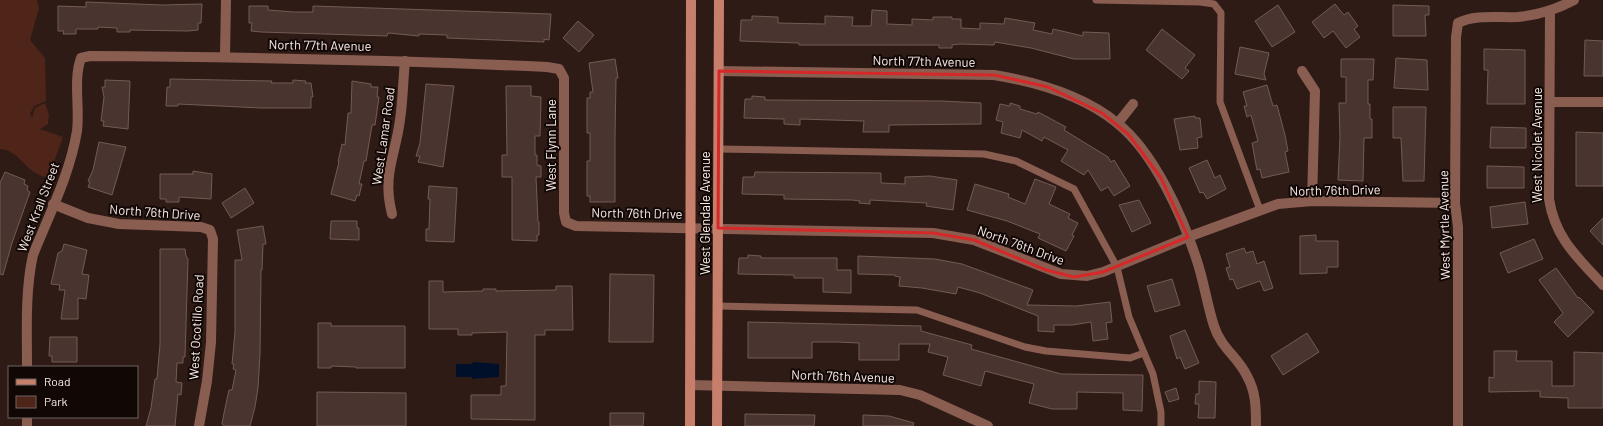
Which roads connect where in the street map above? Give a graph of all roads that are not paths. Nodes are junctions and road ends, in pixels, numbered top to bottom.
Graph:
1 (226, 0) edge
2 (691, 0) edge
3 (719, 0) edge
4 (1096, 0) edge
5 (1574, 0) edge
6 (1550, 11) junction
7 (225, 56) junction
8 (81, 58) joint
9 (405, 61) junction
10 (559, 69) joint
11 (719, 71) junction
12 (1302, 71) dead end
13 (1550, 102) junction
14 (1603, 102) edge
15 (1133, 104) dead end
16 (1118, 123) junction
17 (719, 149) junction
18 (1312, 201) junction
19 (1455, 203) junction
20 (54, 204) junction
21 (1260, 210) junction
22 (392, 214) dead end
23 (566, 222) joint
24 (690, 227) junction
25 (718, 228) junction
26 (210, 230) joint
27 (1188, 237) junction
28 (1117, 267) junction
29 (1603, 285) edge
30 (717, 306) junction
31 (1144, 353) junction
32 (27, 366) edge
33 (690, 385) junction
34 (718, 386) junction
35 (199, 426) edge
36 (690, 426) edge
37 (717, 426) edge
38 (988, 426) edge
39 (1161, 426) edge
40 (1256, 426) edge
41 (1458, 426) edge

1 - 7 street
2 - 24 main road, West Glendale Avenue
3 - 11 main road, West Glendale Avenue
4 - 21 lane
5 - 6 street
6 - 13 street, West Nicolet Avenue
6 - 19 street, West Myrtle Avenue
7 - 8 street, North 77th Avenue
7 - 9 street, North 77th Avenue
8 - 20 street, West Krall Street
9 - 10 street, North 77th Avenue
9 - 22 street, West Lamar Road
10 - 23 street, West Flynn Lane
11 - 16 street, North 77th Avenue
11 - 17 main road, West Glendale Avenue
12 - 18 street
13 - 14 street
13 - 29 street, West Nicolet Avenue
15 - 16 street
16 - 27 street, North 77th Avenue
17 - 25 main road, West Glendale Avenue
17 - 28 lane
18 - 19 street, North 76th Drive
18 - 21 street, North 76th Drive
19 - 41 street, West Myrtle Avenue
20 - 26 street, North 76th Drive
20 - 32 street, West Krall Street
21 - 27 street, North 76th Drive
23 - 24 street, North 76th Drive
24 - 25 street, North 76th Drive
24 - 33 main road, West Glendale Avenue
25 - 28 street, North 76th Drive
25 - 30 main road, West Glendale Avenue
26 - 35 street, West Ocotillo Road
27 - 28 street, North 76th Drive
27 - 40 street, North 77th Avenue
28 - 31 lane
30 - 31 lane
30 - 34 main road, West Glendale Avenue
31 - 39 lane
33 - 34 street, North 76th Avenue
33 - 36 main road, West Glendale Avenue
34 - 37 main road, West Glendale Avenue
34 - 38 street, North 76th Avenue

